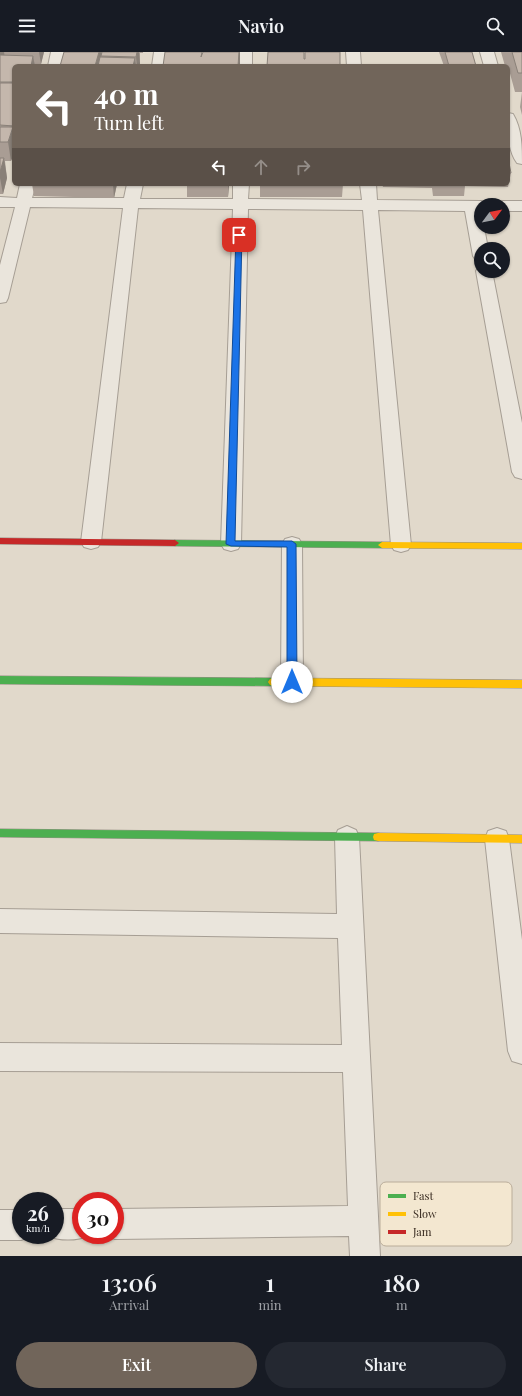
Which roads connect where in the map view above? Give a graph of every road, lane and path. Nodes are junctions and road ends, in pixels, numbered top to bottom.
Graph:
1 (58, 52) edge
2 (162, 52) edge
3 (245, 52) edge
4 (353, 52) edge
5 (487, 52) edge
6 (55, 64) edge
7 (159, 64) edge
8 (245, 64) edge
9 (354, 64) edge
10 (490, 64) edge
11 (510, 123) edge
12 (522, 160) edge
13 (28, 186) edge
14 (135, 186) edge
15 (241, 186) edge
16 (368, 186) edge
17 (0, 202) edge
18 (24, 203) junction
19 (131, 203) junction
20 (240, 204) junction
21 (370, 205) junction
22 (474, 206) edge
23 (510, 206) edge
24 (522, 206) edge
25 (485, 278) edge
26 (0, 298) edge
27 (522, 472) edge
28 (0, 542) edge
29 (91, 542) junction
30 (231, 544) junction
31 (292, 544) junction
32 (401, 545) junction
33 (522, 546) edge
34 (0, 680) edge
35 (292, 682) junction
36 (522, 684) edge
37 (0, 833) edge
38 (347, 837) junction
39 (510, 839) edge
40 (0, 921) edge
41 (351, 926) junction
42 (522, 1051) edge
43 (0, 1057) edge
44 (356, 1059) junction
45 (364, 1220) junction
46 (124, 1224) edge
47 (0, 1225) edge
48 (12, 1225) edge
49 (365, 1256) edge

1 - 6 street
2 - 7 street
3 - 8 street
4 - 9 street
5 - 10 street
11 - 12 street
13 - 18 street
14 - 19 street
15 - 20 street
16 - 21 street
17 - 18 street
18 - 19 street
18 - 26 street
19 - 20 street
19 - 29 street
20 - 21 street
20 - 30 street
21 - 22 street
21 - 32 street
23 - 24 street
25 - 27 street
28 - 29 street
29 - 30 street
30 - 31 street
31 - 32 street
31 - 35 street
32 - 33 street
34 - 35 street
35 - 36 street
37 - 38 street
38 - 39 street
38 - 41 street
39 - 42 street
40 - 41 street
41 - 44 street
43 - 44 street
44 - 45 street
45 - 46 street
45 - 49 street
47 - 48 street

